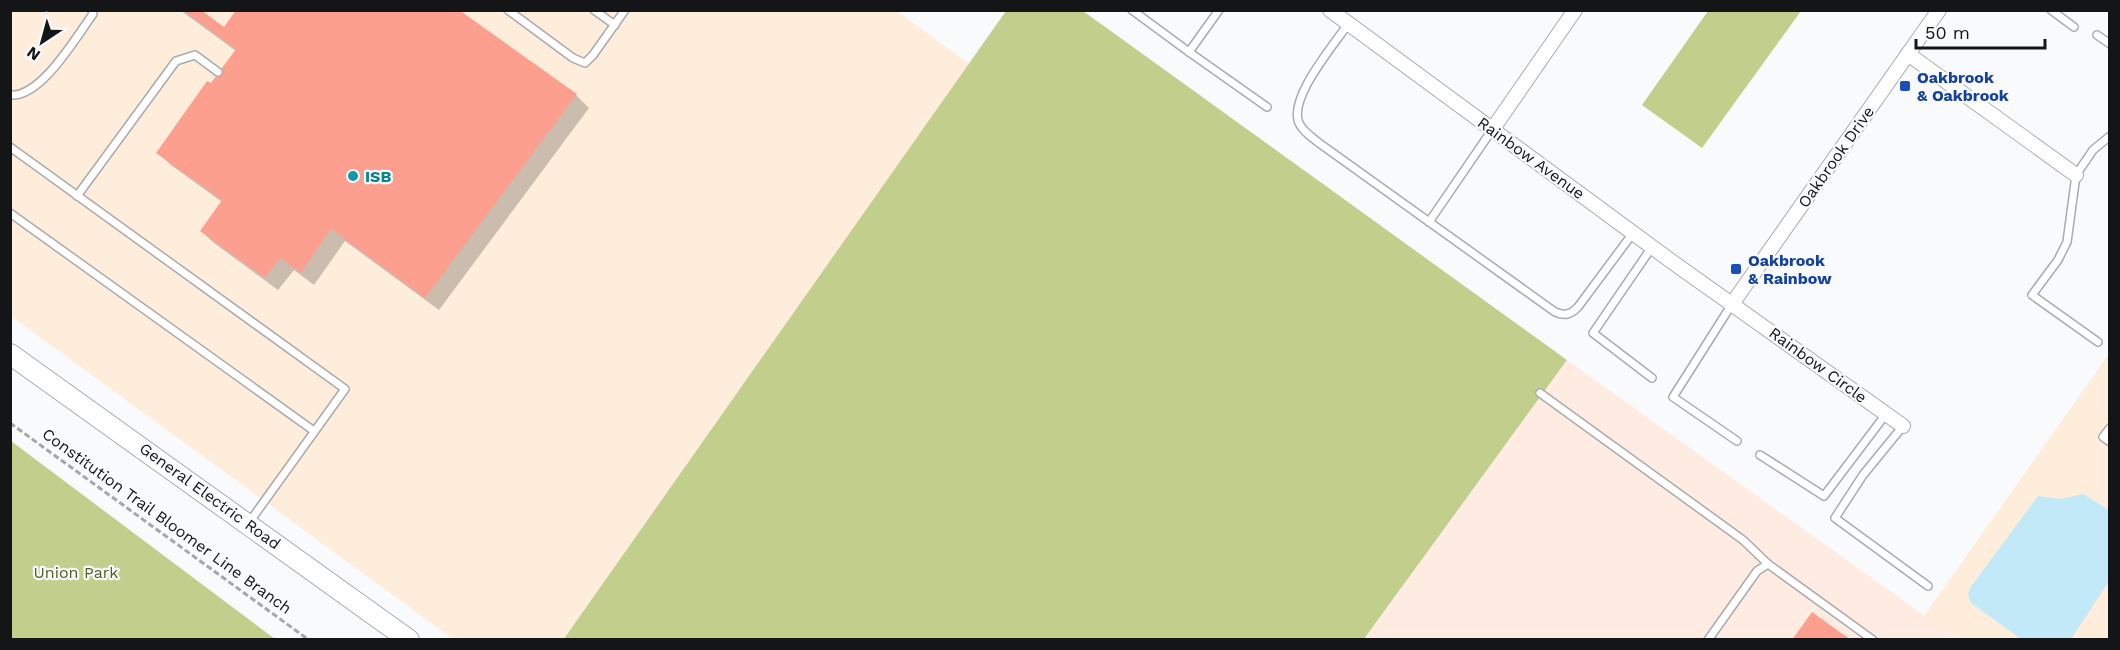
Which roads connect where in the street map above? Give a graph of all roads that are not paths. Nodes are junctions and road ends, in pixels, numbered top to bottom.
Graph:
1 (92, 10) edge
2 (508, 10) edge
3 (594, 10) edge
4 (625, 10) edge
5 (1132, 10) edge
6 (1219, 10) edge
7 (1330, 10) edge
8 (1575, 10) edge
9 (1939, 10) edge
10 (2051, 10) edge
11 (1348, 24) junction
12 (615, 25) junction
13 (2074, 27) dead end
14 (2097, 35) dead end
15 (2109, 44) edge
16 (1189, 52) junction
17 (1908, 54) junction
18 (218, 72) dead end
19 (10, 95) edge
20 (1267, 107) dead end
21 (1492, 130) junction
22 (2109, 136) edge
23 (10, 147) edge
24 (2076, 175) junction
25 (77, 196) junction
26 (10, 213) edge
27 (1429, 222) junction
28 (1633, 233) junction
29 (1652, 247) junction
30 (1732, 304) junction
31 (2097, 342) dead end
32 (10, 354) edge
33 (1652, 378) dead end
34 (1540, 393) dead end
35 (1886, 414) junction
36 (1903, 426) joint
37 (2109, 428) edge
38 (314, 431) junction
39 (1737, 441) dead end
40 (2109, 442) edge
41 (1760, 455) dead end
42 (248, 524) junction
43 (1768, 564) junction
44 (1928, 586) dead end
45 (409, 639) edge
46 (1708, 639) edge
47 (1873, 639) edge

1 - 19 lane
2 - 12 lane
3 - 12 lane
4 - 12 lane
5 - 16 lane
6 - 16 lane
7 - 11 street, Rainbow Avenue
8 - 21 street
9 - 17 street, Oakbrook Drive
10 - 13 lane
11 - 21 street, Rainbow Avenue
11 - 27 lane
14 - 15 lane
16 - 20 lane
17 - 24 street
17 - 30 street, Oakbrook Drive
18 - 25 lane
21 - 27 lane
21 - 28 street, Rainbow Avenue
22 - 24 lane
23 - 25 lane
24 - 31 lane
25 - 38 lane
26 - 38 lane
27 - 28 lane
28 - 29 street, Rainbow Avenue
29 - 30 street, Rainbow Avenue
29 - 33 lane
30 - 35 street, Rainbow Circle
30 - 39 lane
32 - 42 main road, General Electric Road
34 - 43 lane
35 - 36 street, Rainbow Circle
35 - 41 lane
36 - 44 lane
37 - 40 lane
38 - 42 lane
42 - 45 main road, General Electric Road
43 - 46 lane
43 - 47 lane

